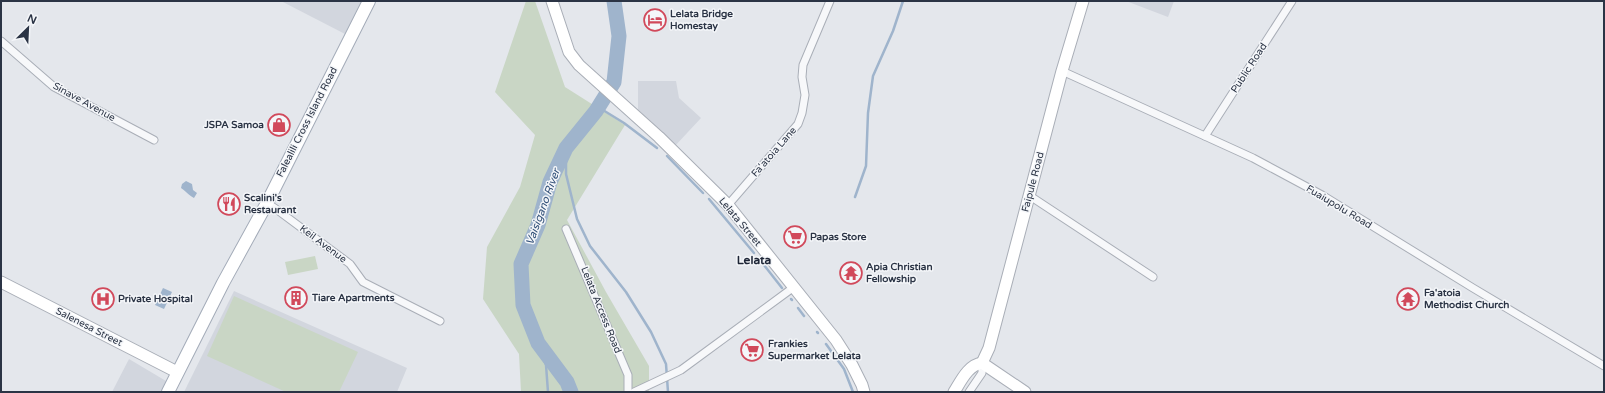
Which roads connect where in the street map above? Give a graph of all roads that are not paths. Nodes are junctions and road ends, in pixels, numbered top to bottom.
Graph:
1 (369, 1) edge
2 (552, 1) edge
3 (830, 1) edge
4 (1083, 1) edge
5 (1292, 1) edge
6 (1, 41) edge
7 (1062, 71) junction
8 (1205, 136) junction
9 (154, 140) dead end
10 (1030, 196) junction
11 (267, 203) junction
12 (728, 205) junction
13 (566, 229) dead end
14 (1153, 277) dead end
15 (1, 282) edge
16 (794, 287) junction
17 (440, 321) dead end
18 (982, 363) junction
19 (1604, 366) edge
20 (178, 372) junction
21 (168, 392) edge
22 (628, 392) edge
23 (634, 392) edge
24 (864, 392) edge
25 (954, 392) edge
26 (970, 392) edge
27 (1025, 392) edge

1 - 11 main road, Falealili Cross Island Road
2 - 12 main road, Lelata Street
3 - 12 street, Fa'atoia Lane
4 - 7 main road, Faipule Road
5 - 8 street, Public Road
6 - 9 street, Sinave Avenue
7 - 8 street, Fuaiupolu Road
7 - 10 main road, Faipule Road
8 - 19 street, Fuaiupolu Road
10 - 14 street
10 - 18 main road, Faipule Road
11 - 17 street, Keil Avenue
11 - 20 main road, Falealili Cross Island Road
12 - 16 main road, Lelata Street
13 - 22 street, Lelata Access Road
15 - 20 main road, Salenesa Street
16 - 23 street
16 - 24 main road, Lelata Street
18 - 25 main road
18 - 26 street
18 - 27 main road
20 - 21 main road, Falealili Cross Island Road

